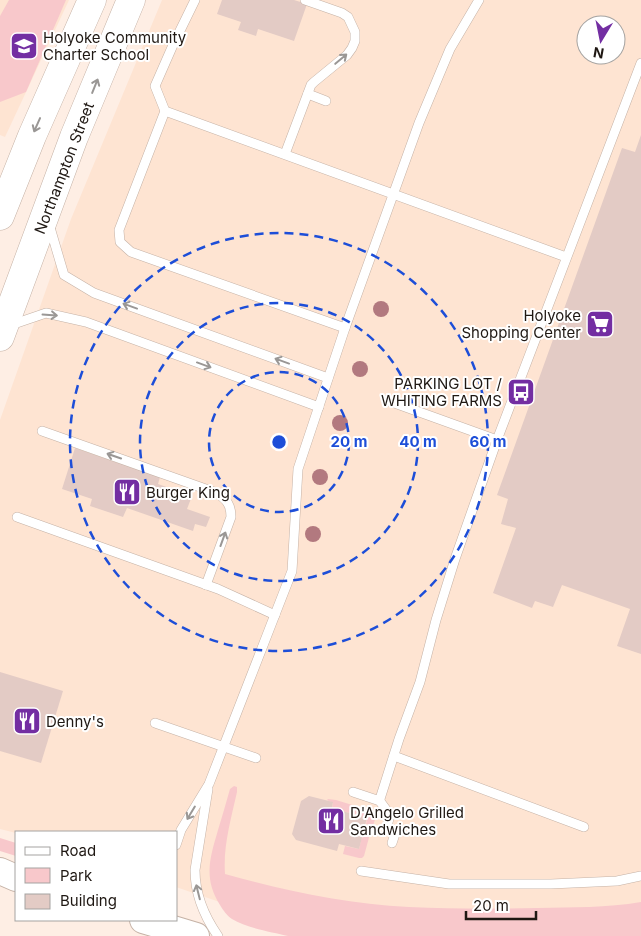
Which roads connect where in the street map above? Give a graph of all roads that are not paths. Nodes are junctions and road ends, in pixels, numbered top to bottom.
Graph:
1 (92, 0) edge
2 (131, 0) edge
3 (195, 0) edge
4 (306, 0) edge
5 (480, 0) edge
6 (641, 63) edge
7 (308, 94) junction
8 (326, 101) dead end
9 (165, 111) junction
10 (286, 154) junction
11 (394, 194) junction
12 (3, 198) edge
13 (46, 214) junction
14 (566, 257) junction
15 (0, 295) edge
16 (345, 328) junction
17 (2, 332) edge
18 (328, 378) junction
19 (386, 400) dead end
20 (319, 407) junction
21 (42, 431) dead end
22 (496, 440) junction
23 (17, 518) dead end
24 (206, 585) junction
25 (275, 615) junction
26 (155, 723) dead end
27 (223, 746) junction
28 (394, 756) junction
29 (256, 758) dead end
30 (209, 784) junction
31 (353, 792) dead end
32 (379, 800) junction
33 (584, 827) dead end
34 (178, 838) edge
35 (392, 843) dead end
36 (0, 871) edge
37 (361, 871) dead end
38 (641, 876) edge
39 (15, 878) edge
40 (0, 883) edge
41 (15, 886) edge
42 (149, 921) edge
43 (196, 936) edge
44 (218, 936) edge

1 -> 12 main road
13 -> 2 main road, Northampton Street
3 - 9 lane
7 -> 4 lane
5 - 11 lane
6 - 14 lane
7 - 8 lane
7 - 10 lane
9 - 10 lane
9 - 16 lane
10 - 11 lane
11 - 14 lane
11 - 16 lane
12 - 15 main road
13 - 17 main road, Northampton Street
18 -> 13 lane
14 - 22 lane
16 - 18 lane
17 -> 20 lane
18 - 20 lane
19 - 22 lane
20 - 25 lane
24 -> 21 lane
22 - 28 lane
23 - 24 lane
24 - 25 lane
25 - 27 lane
26 - 27 lane
27 - 29 lane
27 - 30 lane
28 - 32 lane
28 - 33 lane
30 -> 34 lane
44 -> 30 lane
31 - 32 lane
32 - 35 lane
36 - 39 main road
37 - 38 lane
40 - 41 main road
42 - 43 main road

